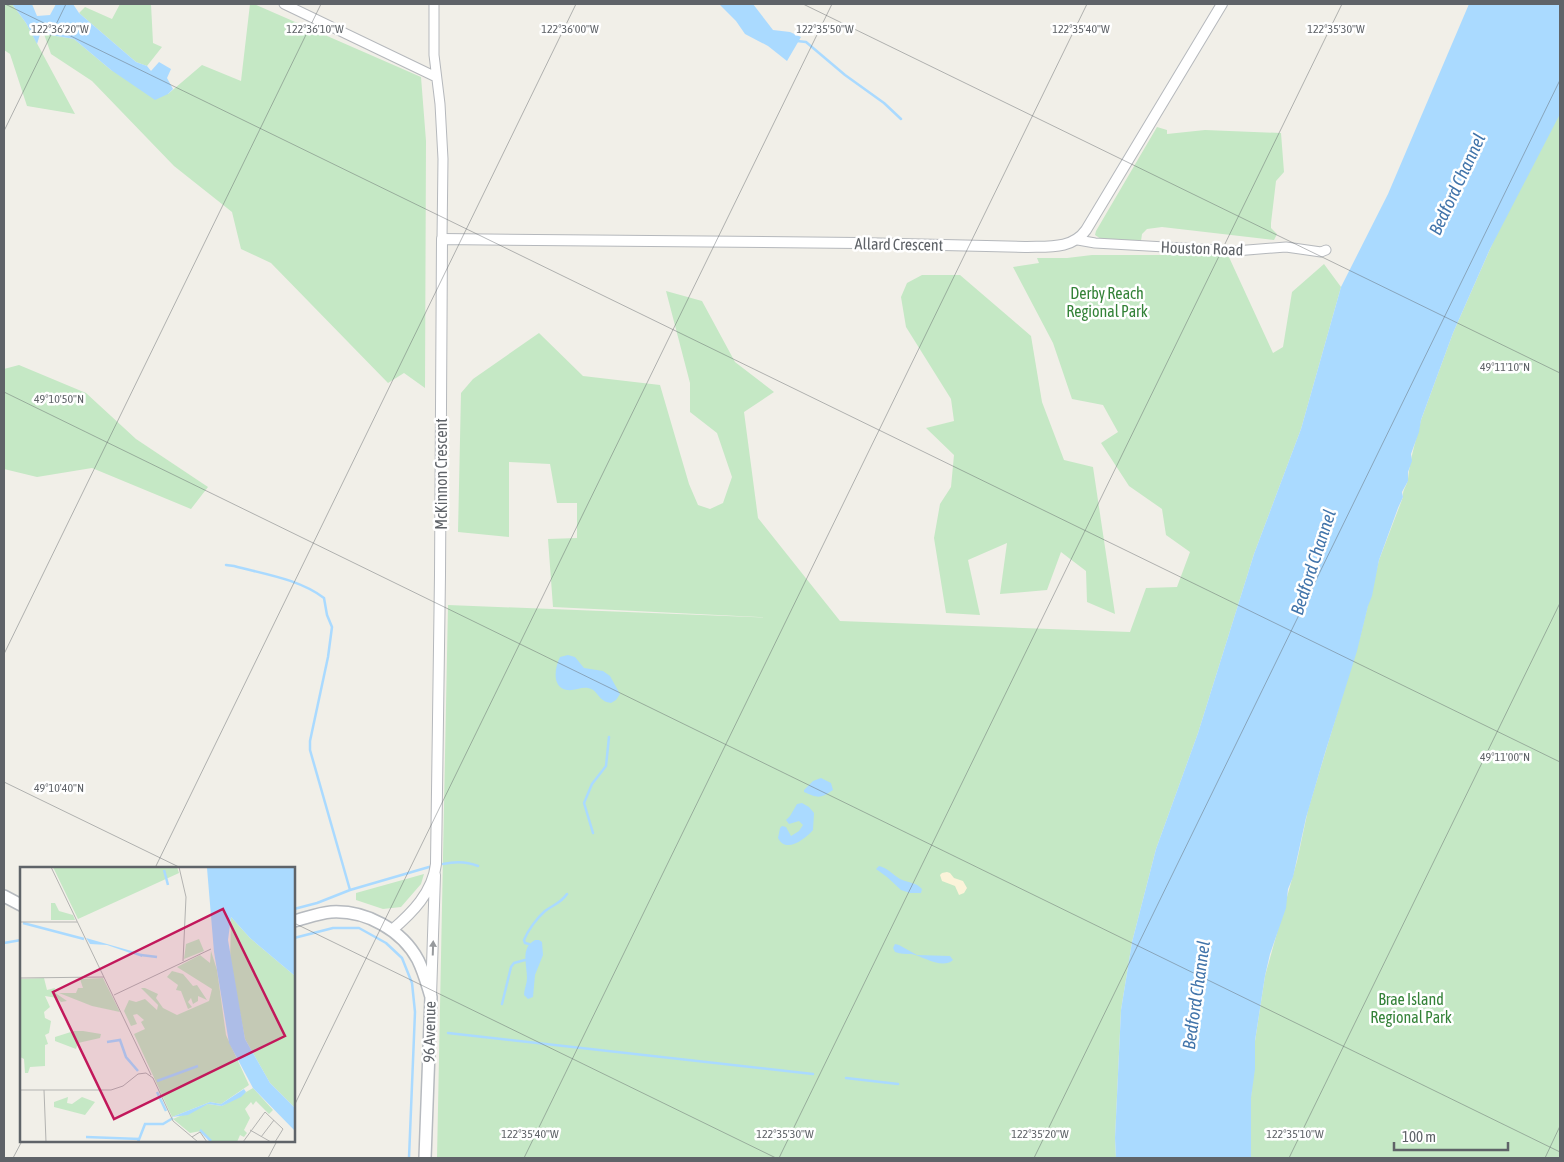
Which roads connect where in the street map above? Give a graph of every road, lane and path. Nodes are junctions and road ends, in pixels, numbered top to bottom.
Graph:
1 (284, 4) edge
2 (434, 4) edge
3 (1222, 4) edge
4 (436, 77) junction
5 (442, 239) junction
6 (1078, 240) junction
7 (1326, 250) dead end
8 (435, 869) junction
9 (4, 896) edge
10 (20, 904) edge
11 (295, 920) edge
12 (392, 930) junction
13 (430, 997) junction
14 (426, 1158) edge

1 - 4 street
2 - 4 street, McKinnon Crescent
3 - 6 street
4 - 5 street, McKinnon Crescent
5 - 6 street, Allard Crescent
5 - 8 street, McKinnon Crescent
6 - 7 street, Houston Road
8 - 12 street, McKinnon Crescent
13 -> 8 street
9 - 10 main road
11 - 12 main road, 96 Avenue
12 - 13 main road, 96 Avenue
13 - 14 main road, 96 Avenue

